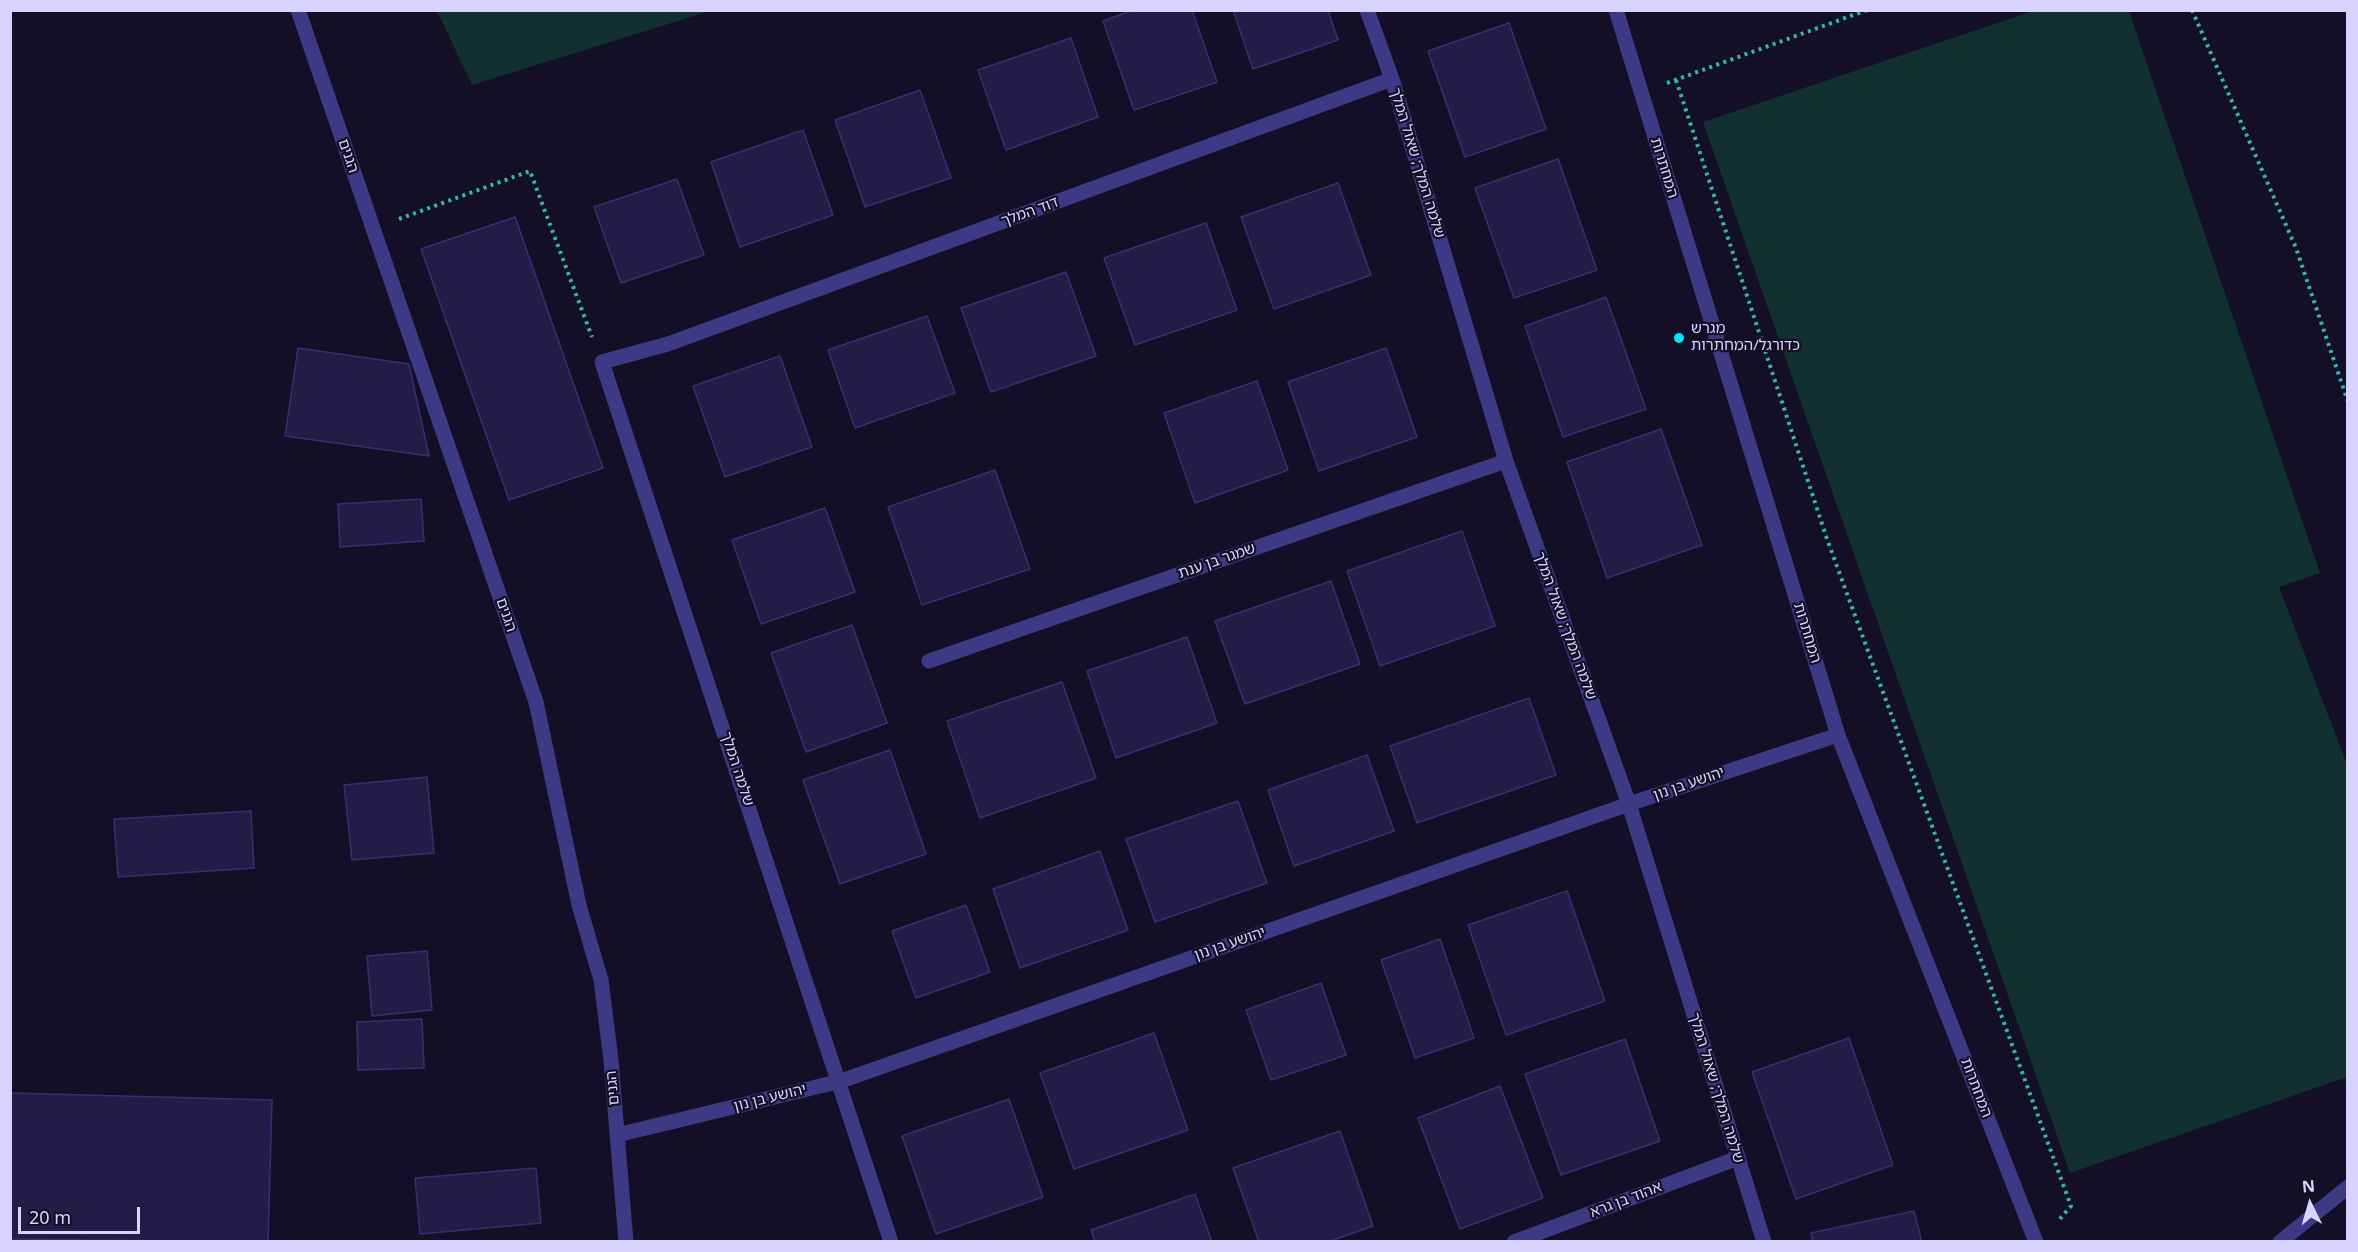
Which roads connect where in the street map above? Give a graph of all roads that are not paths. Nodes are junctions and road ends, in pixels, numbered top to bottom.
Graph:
1 (298, 10) edge
2 (1367, 10) edge
3 (1616, 10) edge
4 (1392, 80) junction
5 (602, 363) joint
6 (1506, 461) junction
7 (929, 661) dead end
8 (1838, 735) junction
9 (1629, 804) junction
10 (841, 1081) junction
11 (617, 1135) junction
12 (1738, 1158) junction
13 (2348, 1187) edge
14 (626, 1242) edge
15 (891, 1242) edge
16 (1514, 1242) edge
17 (1764, 1242) edge
18 (2036, 1242) edge
19 (2280, 1242) edge

1 - 11 street, הגנים
2 - 4 street, שלמה המלך; שאול המלך
3 - 8 street, המחתרות
4 - 5 street, דוד המלך
4 - 6 street, שלמה המלך; שאול המלך
5 - 10 street, שלמה המלך
6 - 7 street, שמגר בן ענת
6 - 9 street, שלמה המלך; שאול המלך
8 - 9 street, יהושע בן נון
8 - 18 street, המחתרות
9 - 10 street, יהושע בן נון
9 - 12 street, שלמה המלך; שאול המלך
10 - 11 street, יהושע בן נון
10 - 15 street, שלמה המלך
11 - 14 street, הגנים
12 - 16 street, אהוד בן גרא
12 - 17 street, שלמה המלך; שאול המלך
13 - 19 street

